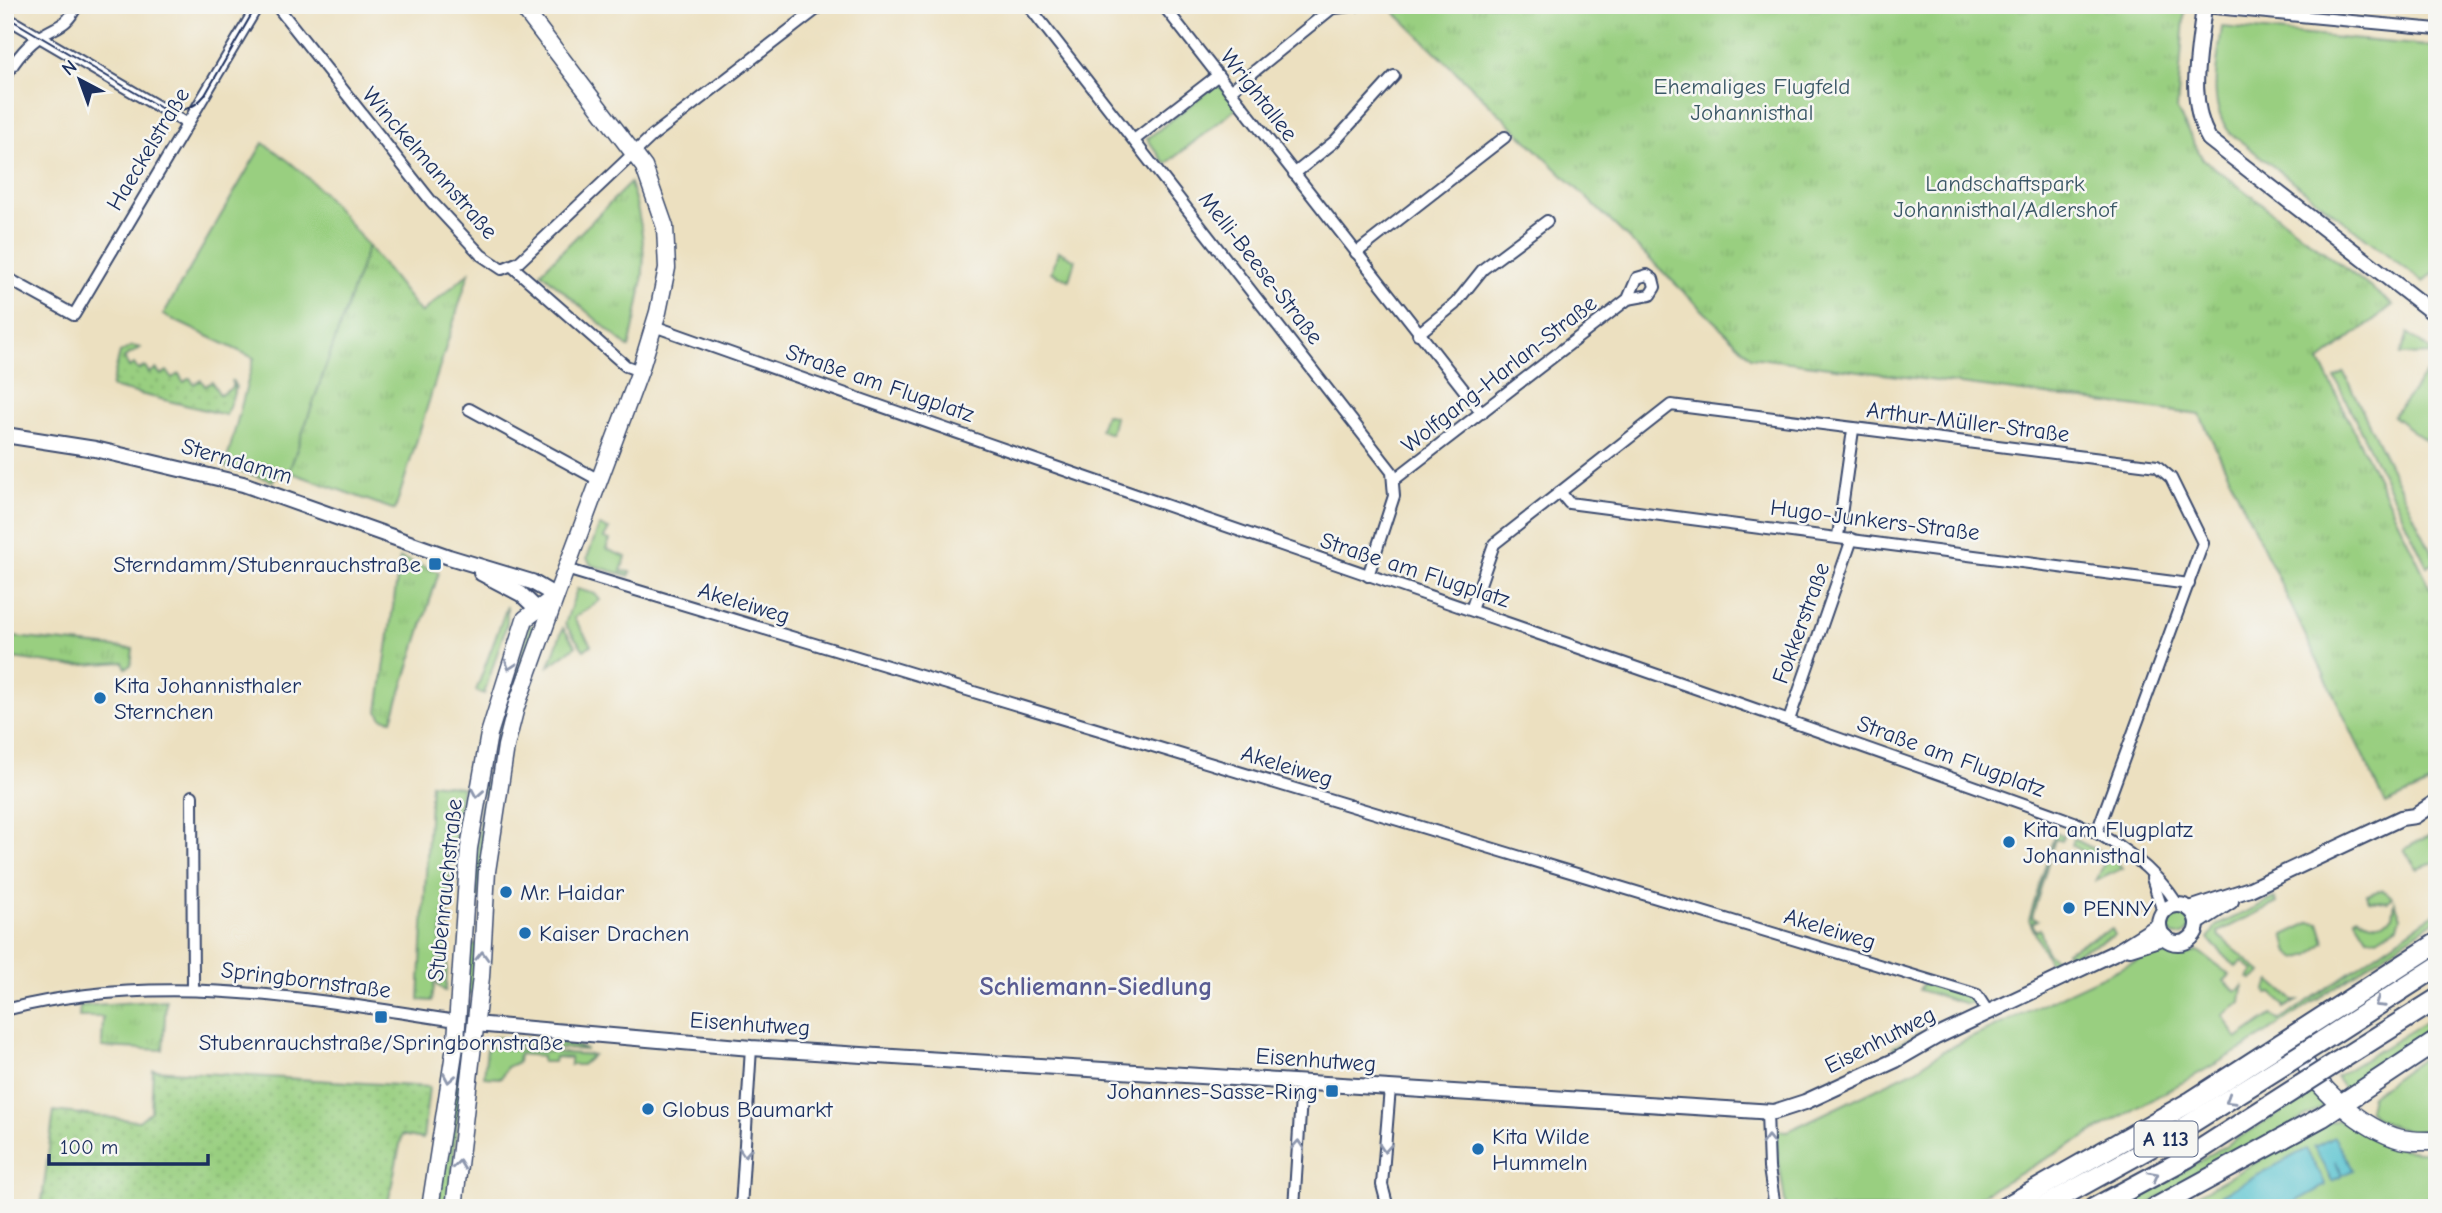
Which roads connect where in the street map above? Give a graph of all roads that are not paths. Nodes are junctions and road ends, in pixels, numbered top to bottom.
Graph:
1 (77, 5) edge
2 (258, 5) edge
3 (276, 5) edge
4 (521, 5) edge
5 (822, 5) edge
6 (1028, 5) edge
7 (1359, 5) edge
8 (2204, 6) edge
9 (1167, 7) edge
10 (1336, 7) edge
11 (5, 17) edge
12 (2437, 29) edge
13 (40, 36) junction
14 (1217, 76) junction
15 (1394, 76) dead end
16 (5, 77) edge
17 (1230, 92) junction
18 (188, 124) junction
19 (1505, 137) dead end
20 (1134, 140) junction
21 (635, 151) junction
22 (1294, 174) junction
23 (1547, 221) dead end
24 (1356, 253) junction
25 (513, 267) junction
26 (5, 277) edge
27 (1628, 299) dead end
28 (2437, 316) edge
29 (654, 326) junction
30 (1419, 334) junction
31 (640, 371) junction
32 (469, 409) dead end
33 (1482, 413) junction
34 (1853, 430) junction
35 (5, 435) edge
36 (1395, 479) junction
37 (599, 480) junction
38 (1560, 492) junction
39 (1838, 536) junction
40 (1852, 539) junction
41 (449, 556) junction
42 (566, 569) junction
43 (1368, 576) junction
44 (2189, 584) junction
45 (555, 596) junction
46 (538, 610) junction
47 (1471, 610) junction
48 (1789, 720) junction
49 (192, 796) dead end
50 (2437, 802) edge
51 (2097, 832) junction
52 (2151, 875) junction
53 (2250, 889) junction
54 (2184, 907) junction
55 (2196, 923) junction
56 (2162, 925) junction
57 (2437, 943) edge
58 (2437, 967) edge
59 (192, 989) junction
60 (2437, 999) edge
61 (5, 1010) edge
62 (1988, 1012) junction
63 (456, 1021) junction
64 (475, 1024) junction
65 (2295, 1035) junction
66 (2437, 1041) edge
67 (751, 1048) junction
68 (1302, 1082) junction
69 (1390, 1088) junction
70 (2342, 1105) junction
71 (1767, 1112) junction
72 (2437, 1142) edge
73 (430, 1208) edge
74 (454, 1208) edge
75 (741, 1208) edge
76 (1294, 1208) edge
77 (1388, 1208) edge
78 (1775, 1208) edge
79 (2004, 1208) edge
80 (2041, 1208) edge
81 (2094, 1208) edge
82 (2155, 1208) edge

1 - 13 street
2 - 18 street, Haeckelstraße
3 - 25 street, Winckelmannstraße
4 - 21 main road, Stubenrauchstraße
5 - 21 street
6 - 20 street, Melli-Beese-Straße
7 - 10 street
8 - 12 street
8 - 28 street
9 - 14 street, Wrightallee
10 - 17 street
11 - 13 street
13 - 16 street
13 - 18 street
14 - 17 street, Wrightallee
14 - 20 street
15 - 22 street, Wrightallee
17 - 22 street, Wrightallee
18 - 26 street, Haeckelstraße
19 - 24 street
20 - 36 street, Melli-Beese-Straße
21 - 25 street
21 - 29 main road, Stubenrauchstraße
22 - 24 street, Wrightallee
23 - 30 street
24 - 30 street, Wrightallee
25 - 31 street, Winckelmannstraße
27 - 33 street, Wolfgang-Harlan-Straße
29 - 31 main road, Stubenrauchstraße
29 - 43 street, Straße am Flugplatz
30 - 33 street, Wrightallee
31 - 37 main road, Stubenrauchstraße
32 - 37 street
33 - 36 street, Wolfgang-Harlan-Straße
34 - 38 street, Arthur-Müller-Straße
34 - 39 street, Fokkerstraße
34 - 44 street, Arthur-Müller-Straße
35 - 41 street, Sterndamm
36 - 43 street
37 - 42 main road, Stubenrauchstraße
38 - 39 street, Hugo-Junkers-Straße
38 - 47 street, Arthur-Müller-Straße
39 - 40 street, Hugo-Junkers-Straße
40 - 44 street, Hugo-Junkers-Straße
40 - 48 street, Fokkerstraße
41 - 45 street, Sterndamm
41 - 46 street, Sterndamm
42 - 45 main road, Stubenrauchstraße
42 - 62 street, Akeleiweg
43 - 47 street, Straße am Flugplatz
44 - 51 street, Arthur-Müller-Straße
45 - 46 main road, Stubenrauchstraße
64 -> 45 main road, Stubenrauchstraße
46 -> 63 main road, Stubenrauchstraße
47 - 48 street, Straße am Flugplatz
48 - 51 street, Straße am Flugplatz
49 - 59 street, Springbornstraße
50 - 53 street, Eisenhutweg
51 - 52 street, Straße am Flugplatz
52 - 54 street, Straße am Flugplatz
52 - 56 street, Straße am Flugplatz
53 - 54 street, Eisenhutweg
53 - 55 street, Eisenhutweg
54 - 55 street
54 - 56 street, Eisenhutweg
55 - 56 street, Eisenhutweg
56 - 62 street, Eisenhutweg
57 - 65 highway
58 -> 80 highway, A 113, bridge
59 - 61 street, Springbornstraße
59 - 63 street, Springbornstraße
81 -> 60 highway, A 113, bridge
62 - 71 street, Eisenhutweg
63 - 64 main road
63 -> 73 main road, Stubenrauchstraße
64 - 67 street, Eisenhutweg
74 -> 64 main road, Stubenrauchstraße
65 - 70 main road
65 - 79 highway
66 - 70 highway
67 - 68 street, Eisenhutweg
67 -> 75 street
68 - 69 street, Eisenhutweg
76 -> 68 street
69 - 71 street, Eisenhutweg
69 -> 77 street
70 - 72 main road
70 - 82 highway
78 -> 71 street

